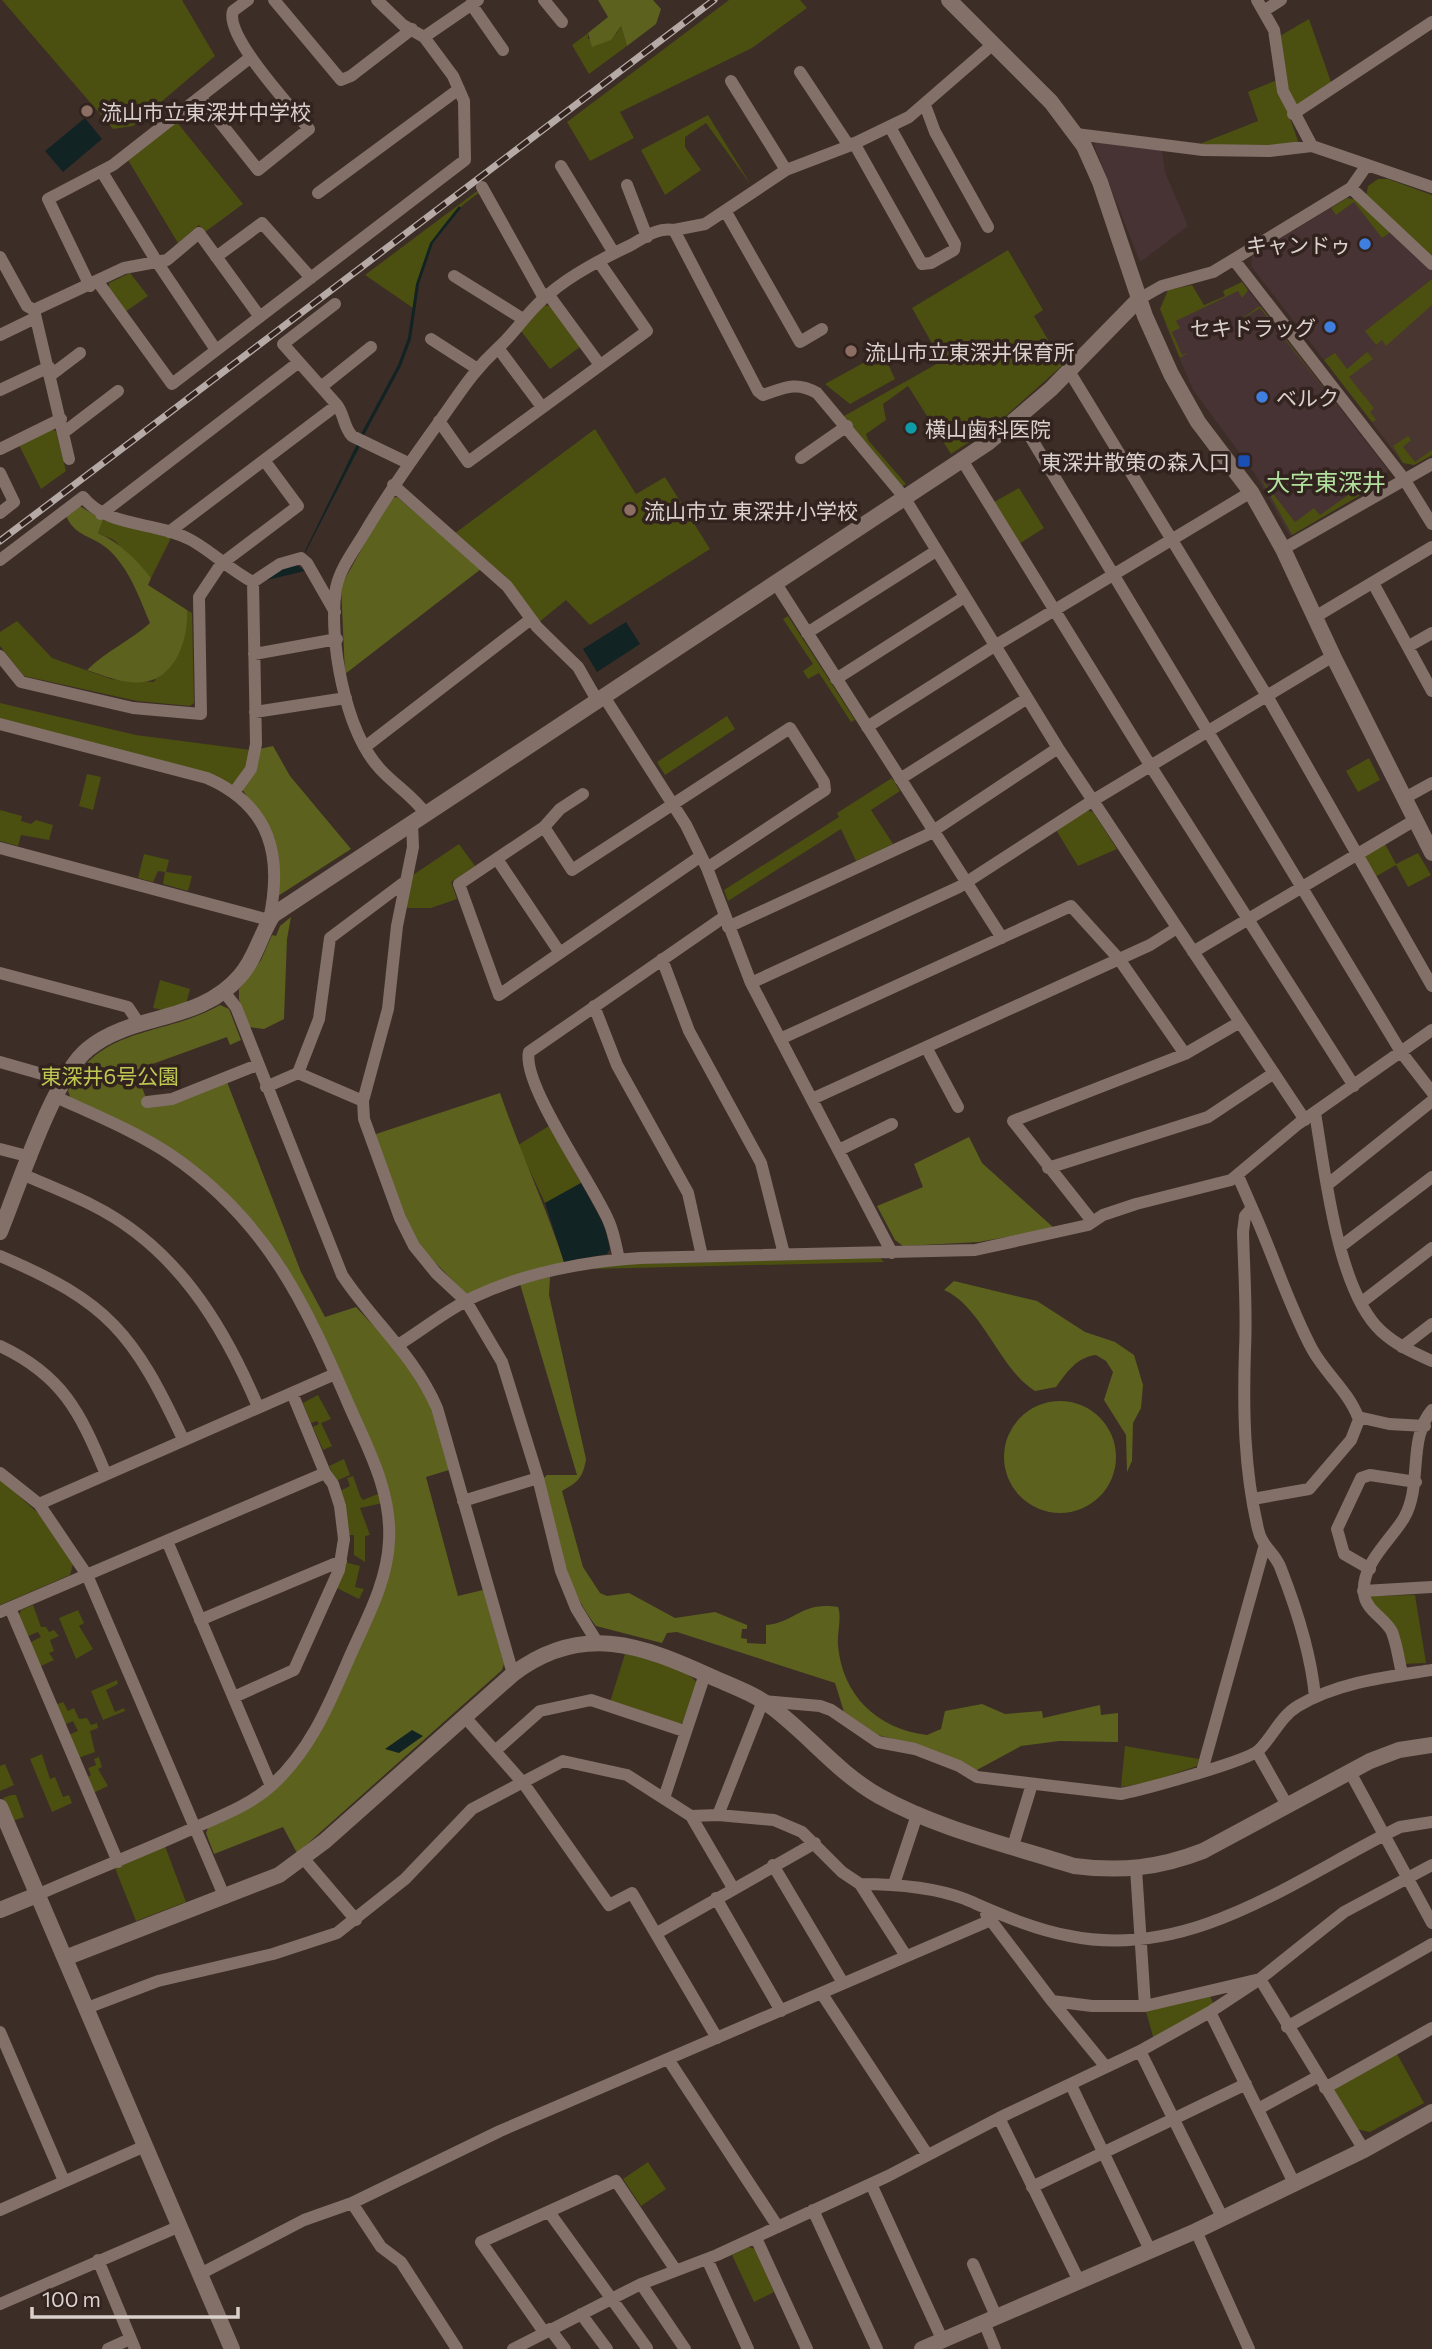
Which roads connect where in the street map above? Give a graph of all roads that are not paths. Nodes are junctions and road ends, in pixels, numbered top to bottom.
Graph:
1 (274, 0) edge
2 (377, 0) edge
3 (544, 0) edge
4 (949, 0) edge
5 (1281, 0) edge
6 (242, 2) edge
7 (474, 2) edge
8 (1261, 5) edge
9 (562, 22) dead end
10 (1432, 22) edge
11 (412, 29) junction
12 (424, 37) junction
13 (992, 45) junction
14 (503, 50) dead end
15 (251, 57) junction
16 (800, 72) dead end
17 (731, 81) dead end
18 (459, 89) junction
19 (200, 97) junction
20 (925, 105) junction
21 (1293, 114) junction
22 (890, 127) junction
23 (1076, 134) junction
24 (851, 145) junction
25 (1312, 146) junction
26 (1367, 165) junction
27 (561, 166) dead end
28 (786, 170) junction
29 (102, 172) junction
30 (627, 185) dead end
31 (482, 187) dead end
32 (1432, 187) edge
33 (1351, 188) junction
34 (318, 193) dead end
35 (726, 212) junction
36 (989, 227) dead end
37 (674, 230) junction
38 (647, 237) junction
39 (614, 253) junction
40 (216, 257) junction
41 (1234, 260) junction
42 (157, 262) junction
43 (599, 262) junction
44 (2, 264) edge
45 (1432, 264) edge
46 (454, 276) dead end
47 (311, 278) junction
48 (94, 284) junction
49 (546, 296) junction
50 (1139, 299) junction
51 (335, 304) dead end
52 (34, 314) junction
53 (260, 317) junction
54 (523, 319) junction
55 (822, 329) dead end
56 (0, 335) edge
57 (431, 339) dead end
58 (371, 347) dead end
59 (498, 348) junction
60 (216, 350) junction
61 (80, 353) dead end
62 (299, 362) junction
63 (600, 365) junction
64 (476, 368) junction
65 (50, 371) junction
66 (1069, 371) junction
67 (321, 387) junction
68 (0, 390) edge
69 (118, 391) dead end
70 (337, 405) junction
71 (542, 407) junction
72 (1019, 418) junction
73 (61, 419) junction
74 (439, 421) junction
75 (847, 426) junction
76 (63, 433) junction
77 (0, 449) edge
78 (801, 458) dead end
79 (69, 459) dead end
80 (264, 460) junction
81 (962, 460) junction
82 (408, 463) junction
83 (1432, 464) edge
84 (0, 472) edge
85 (1404, 479) junction
86 (393, 485) junction
87 (1251, 492) junction
88 (904, 497) junction
89 (0, 513) edge
90 (101, 514) junction
91 (1432, 524) edge
92 (169, 532) junction
93 (1173, 539) junction
94 (1432, 547) edge
95 (1283, 549) junction
96 (936, 551) junction
97 (0, 560) edge
98 (221, 564) junction
99 (1113, 575) junction
100 (253, 582) junction
101 (775, 582) junction
102 (1373, 583) junction
103 (964, 598) junction
104 (1054, 610) junction
105 (335, 612) junction
106 (1315, 617) junction
107 (531, 619) junction
108 (807, 633) junction
109 (1432, 633) edge
110 (337, 639) junction
111 (1409, 646) junction
112 (993, 647) junction
113 (254, 654) junction
114 (0, 656) edge
115 (1332, 656) junction
116 (836, 679) junction
117 (1432, 691) edge
118 (1268, 696) junction
119 (346, 698) junction
120 (600, 698) junction
121 (1026, 699) junction
122 (255, 712) junction
123 (0, 724) edge
124 (867, 727) junction
125 (1207, 732) junction
126 (365, 747) junction
127 (1058, 748) junction
128 (1150, 765) junction
129 (901, 779) junction
130 (1432, 783) edge
131 (234, 791) junction
132 (583, 794) dead end
133 (1403, 799) junction
134 (1092, 801) junction
135 (673, 803) junction
136 (419, 819) junction
137 (1415, 820) junction
138 (544, 827) junction
139 (932, 829) junction
140 (0, 848) edge
141 (1432, 853) edge
142 (1358, 854) junction
143 (497, 859) junction
144 (704, 862) junction
145 (406, 881) junction
146 (965, 881) junction
147 (1301, 888) junction
148 (270, 920) junction
149 (1248, 920) junction
150 (726, 922) junction
151 (1177, 928) junction
152 (1002, 938) junction
153 (1194, 952) junction
154 (560, 953) junction
155 (662, 959) junction
156 (1119, 959) junction
157 (0, 973) edge
158 (751, 983) junction
159 (1432, 986) edge
160 (224, 992) junction
161 (594, 1006) junction
162 (1240, 1022) junction
163 (140, 1026) junction
164 (1432, 1030) edge
165 (780, 1040) junction
166 (926, 1046) junction
167 (1401, 1052) junction
168 (1185, 1054) junction
169 (0, 1062) edge
170 (257, 1065) junction
171 (298, 1073) junction
172 (1274, 1073) junction
173 (63, 1080) junction
174 (1353, 1086) junction
175 (266, 1087) junction
176 (1432, 1092) edge
177 (56, 1097) junction
178 (812, 1100) junction
179 (363, 1101) junction
180 (1432, 1101) edge
181 (147, 1102) dead end
182 (958, 1107) dead end
183 (1310, 1116) junction
184 (892, 1124) dead end
185 (0, 1149) edge
186 (839, 1150) junction
187 (31, 1157) junction
188 (1048, 1168) junction
189 (24, 1175) junction
190 (1238, 1176) junction
191 (1432, 1177) edge
192 (1327, 1185) junction
193 (1252, 1208) junction
194 (1092, 1221) junction
195 (0, 1232) edge
196 (1340, 1247) junction
197 (1432, 1248) edge
198 (892, 1253) junction
199 (784, 1254) junction
200 (0, 1256) edge
201 (702, 1256) junction
202 (618, 1259) junction
203 (466, 1301) junction
204 (1362, 1302) junction
205 (1432, 1324) edge
206 (398, 1345) junction
207 (0, 1346) edge
208 (1402, 1347) junction
209 (1432, 1361) edge
210 (335, 1374) junction
211 (292, 1393) junction
212 (258, 1407) junction
213 (1432, 1410) edge
214 (1360, 1417) junction
215 (1424, 1426) junction
216 (183, 1439) junction
217 (0, 1472) edge
218 (105, 1472) junction
219 (325, 1473) junction
220 (538, 1478) junction
221 (1416, 1482) junction
222 (1253, 1499) junction
223 (463, 1501) junction
224 (39, 1504) junction
225 (167, 1541) junction
226 (1264, 1548) junction
227 (341, 1561) junction
228 (1370, 1569) junction
229 (87, 1575) junction
230 (1432, 1587) edge
231 (1363, 1591) junction
232 (5, 1610) edge
233 (200, 1620) junction
234 (597, 1642) junction
235 (1432, 1670) edge
236 (513, 1674) junction
237 (705, 1674) junction
238 (1402, 1674) junction
239 (1315, 1696) junction
240 (233, 1697) junction
241 (763, 1701) junction
242 (464, 1716) junction
243 (684, 1731) junction
244 (1432, 1745) edge
245 (495, 1751) junction
246 (1257, 1752) junction
247 (1202, 1771) junction
248 (1350, 1772) junction
249 (524, 1784) junction
250 (1032, 1784) junction
251 (271, 1786) junction
252 (664, 1798) junction
253 (1287, 1805) junction
254 (0, 1807) edge
255 (719, 1815) junction
256 (917, 1815) junction
257 (691, 1816) junction
258 (1432, 1822) edge
259 (196, 1827) junction
260 (1383, 1835) junction
261 (815, 1843) junction
262 (1013, 1846) junction
263 (304, 1859) junction
264 (118, 1862) junction
265 (1432, 1864) edge
266 (773, 1865) junction
267 (1136, 1869) junction
268 (1408, 1877) junction
269 (860, 1884) junction
270 (894, 1884) junction
271 (733, 1888) junction
272 (37, 1895) junction
273 (225, 1898) junction
274 (716, 1898) junction
275 (982, 1908) junction
276 (0, 1910) edge
277 (356, 1920) junction
278 (991, 1920) junction
279 (1432, 1923) edge
280 (657, 1933) junction
281 (1140, 1941) junction
282 (1432, 1944) edge
283 (906, 1956) junction
284 (65, 1958) junction
285 (1260, 1979) junction
286 (843, 1983) junction
287 (822, 1994) junction
288 (1052, 2001) junction
289 (1144, 2006) junction
290 (87, 2008) junction
291 (781, 2011) junction
292 (1210, 2012) junction
293 (1287, 2027) junction
294 (1432, 2028) edge
295 (0, 2032) edge
296 (717, 2038) junction
297 (1140, 2051) junction
298 (668, 2059) junction
299 (1106, 2067) junction
300 (1321, 2083) junction
301 (1246, 2084) junction
302 (1071, 2085) junction
303 (1258, 2109) junction
304 (1432, 2112) edge
305 (1175, 2117) junction
306 (999, 2118) junction
307 (145, 2146) junction
308 (1364, 2150) junction
309 (1104, 2152) junction
310 (927, 2154) junction
311 (64, 2182) junction
312 (1294, 2183) junction
313 (870, 2184) junction
314 (1032, 2187) junction
315 (352, 2203) junction
316 (0, 2210) edge
317 (813, 2210) junction
318 (549, 2212) junction
319 (1222, 2217) junction
320 (180, 2226) junction
321 (778, 2227) junction
322 (1196, 2231) junction
323 (756, 2238) junction
324 (1150, 2250) junction
325 (707, 2259) junction
326 (98, 2260) junction
327 (973, 2264) dead end
328 (675, 2269) junction
329 (200, 2274) junction
330 (1079, 2281) junction
331 (641, 2284) junction
332 (610, 2300) junction
333 (0, 2304) edge
334 (581, 2314) junction
335 (990, 2319) junction
336 (547, 2330) junction
337 (942, 2339) junction
338 (133, 2344) edge
339 (647, 2348) edge
340 (108, 2349) edge
341 (232, 2349) edge
342 (457, 2349) edge
343 (513, 2349) edge
344 (565, 2349) edge
345 (607, 2349) edge
346 (685, 2349) edge
347 (748, 2349) edge
348 (807, 2349) edge
349 (877, 2349) edge
350 (922, 2349) edge
351 (995, 2349) edge
352 (1249, 2349) edge

1 - 11 street
2 - 11 street
3 - 9 street
4 - 13 street
5 - 8 street
6 - 15 street
7 - 12 street
7 - 14 street
8 - 21 street
10 - 21 street
11 - 12 street
12 - 18 street
13 - 20 street
13 - 23 street
15 - 19 street
15 - 19 street
16 - 24 street
17 - 28 street
18 - 34 street
18 - 47 street
19 - 29 street
20 - 22 street
20 - 36 street
21 - 25 street
22 - 24 street
22 - 24 street
23 - 25 street
23 - 50 street
24 - 28 street
25 - 26 street
26 - 32 street
26 - 33 street
27 - 39 street
28 - 35 street
29 - 42 street
29 - 48 street
30 - 38 street
31 - 49 street
33 - 41 street
33 - 45 street
35 - 37 street
35 - 55 street
37 - 38 street
37 - 75 street
38 - 39 street
39 - 43 street
40 - 42 street
40 - 47 street
40 - 53 street
41 - 50 street
41 - 85 street
42 - 48 street
42 - 60 street
43 - 49 street
43 - 63 street
44 - 52 street
46 - 54 street
47 - 53 street
48 - 52 street
48 - 60 street
49 - 54 street
49 - 63 street
50 - 66 street
50 - 87 street
51 - 62 street
52 - 56 street
52 - 65 street
53 - 60 street
54 - 59 street
57 - 64 street
58 - 67 street
59 - 64 street
59 - 71 street
61 - 65 street
62 - 67 street
62 - 90 street
63 - 71 street
64 - 74 street
65 - 68 street
65 - 73 street
66 - 72 street
66 - 93 street
67 - 70 street
69 - 76 street
70 - 80 street
70 - 82 street
71 - 74 street
72 - 81 street
72 - 99 street
73 - 76 street
73 - 77 street
74 - 82 street
75 - 78 street
75 - 88 street
76 - 79 street
80 - 92 street
80 - 98 street
81 - 88 street
81 - 104 street
82 - 86 street
83 - 85 street
84 - 89 street
85 - 91 street
85 - 95 street
86 - 105 street
86 - 107 street
87 - 93 street
87 - 95 street
88 - 96 street
88 - 101 street
90 - 92 street
90 - 97 street
92 - 98 street
93 - 99 street
93 - 118 street
94 - 102 street
95 - 106 street
96 - 103 street
96 - 108 street
98 - 100 street
98 - 114 street
99 - 104 street
99 - 125 street
100 - 105 street
100 - 113 street
101 - 108 street
101 - 120 street
102 - 106 street
102 - 111 street
103 - 112 street
103 - 116 street
104 - 112 street
104 - 128 street
105 - 110 street
106 - 115 street
107 - 120 street
107 - 126 street
108 - 116 street
109 - 111 street
110 - 113 street
110 - 119 street
111 - 117 street
112 - 121 street
112 - 124 street
113 - 122 street
115 - 118 street
115 - 133 street
116 - 124 street
118 - 125 street
118 - 142 street
119 - 122 street
119 - 126 street
120 - 135 street
120 - 136 street
121 - 127 street
121 - 129 street
122 - 131 street
123 - 131 street
124 - 129 street
125 - 128 street
125 - 147 street
126 - 136 street
127 - 134 street
127 - 139 street
128 - 134 street
128 - 149 street
129 - 139 street
130 - 133 street
131 - 148 street
132 - 138 street
133 - 137 street
134 - 146 street
134 - 151 street
135 - 138 street
135 - 144 street
135 - 144 street
136 - 145 street
136 - 148 street
137 - 141 street
137 - 142 street
138 - 143 street
139 - 146 street
139 - 150 street
140 - 148 street
142 - 147 street
142 - 159 street
143 - 154 street
143 - 154 street
144 - 150 street
144 - 154 street
145 - 171 street
145 - 179 street
146 - 152 street
146 - 158 street
147 - 149 street
147 - 167 street
148 - 160 street
149 - 153 street
149 - 174 street
150 - 155 street
150 - 158 street
151 - 153 street
151 - 156 street
152 - 156 street
152 - 165 street
153 - 162 street
155 - 161 street
155 - 199 street
156 - 166 street
156 - 168 street
157 - 163 street
158 - 165 street
160 - 163 street
160 - 170 street
161 - 201 street
161 - 202 street
162 - 168 street
162 - 172 street
163 - 173 street
164 - 167 street
165 - 178 street
166 - 178 street
166 - 182 street
167 - 174 street
167 - 176 street
168 - 188 street
169 - 173 street
170 - 175 street
170 - 181 street
171 - 175 street
171 - 179 street
172 - 183 street
172 - 188 street
173 - 177 street
174 - 183 street
175 - 206 street
177 - 187 street
177 - 210 street
178 - 186 street
179 - 203 street
180 - 192 street
183 - 190 street
183 - 192 street
184 - 186 street
185 - 187 street
186 - 198 street
187 - 189 street
188 - 194 street
189 - 195 street
189 - 212 street
190 - 193 street
190 - 194 street
191 - 196 street
192 - 196 street
193 - 214 street
193 - 222 street
194 - 198 street
196 - 204 street
197 - 204 street
198 - 199 street
199 - 201 street
200 - 216 street
201 - 202 street
202 - 203 street
203 - 206 street
203 - 220 street
204 - 208 street
205 - 208 street
206 - 223 street
207 - 218 street
208 - 209 street
210 - 211 street
210 - 251 street
211 - 212 street
211 - 219 street
212 - 216 street
213 - 215 street
214 - 215 street
214 - 222 street
215 - 221 street
216 - 218 street
217 - 224 street
218 - 224 street
219 - 225 street
219 - 227 street
220 - 223 street
220 - 234 street
221 - 228 street
221 - 228 street
222 - 226 street
223 - 236 street
224 - 229 street
225 - 229 street
225 - 233 street
226 - 239 street
226 - 247 street
227 - 233 street
227 - 240 street
228 - 231 street
229 - 232 street
229 - 259 street
230 - 231 street
231 - 238 street
232 - 264 street
233 - 240 street
234 - 236 street
234 - 237 street
235 - 238 street
236 - 242 street
237 - 241 street
237 - 243 street
238 - 239 street
239 - 246 street
240 - 251 street
241 - 250 street
241 - 255 street
241 - 256 street
242 - 245 street
242 - 263 street
243 - 245 street
243 - 252 street
244 - 248 street
245 - 249 street
246 - 247 street
246 - 253 street
247 - 250 street
248 - 253 street
248 - 260 street
249 - 252 street
249 - 277 street
249 - 280 street
250 - 262 street
251 - 259 street
252 - 257 street
253 - 267 street
254 - 272 street
255 - 257 street
255 - 261 street
256 - 262 street
256 - 270 street
257 - 271 street
258 - 260 street
259 - 264 street
259 - 273 street
260 - 268 street
260 - 281 street
261 - 266 street
261 - 269 street
262 - 267 street
263 - 273 street
263 - 277 street
264 - 272 street
265 - 268 street
266 - 271 street
266 - 286 street
267 - 281 street
268 - 279 street
268 - 285 street
269 - 270 street
269 - 283 street
270 - 275 street
271 - 274 street
272 - 276 street
272 - 284 street
273 - 284 street
274 - 280 street
274 - 291 street
275 - 278 street
275 - 281 street
277 - 290 street
278 - 283 street
278 - 288 street
280 - 296 street
281 - 289 street
282 - 293 street
283 - 286 street
284 - 290 street
285 - 289 street
285 - 292 street
285 - 293 street
286 - 287 street
287 - 291 street
287 - 310 street
288 - 289 street
288 - 299 street
290 - 307 street
291 - 296 street
292 - 297 street
292 - 301 street
293 - 300 street
294 - 300 street
295 - 311 street
296 - 298 street
297 - 299 street
297 - 305 street
298 - 315 street
298 - 321 street
299 - 302 street
300 - 303 street
300 - 308 street
301 - 303 street
301 - 305 street
302 - 306 street
302 - 309 street
303 - 312 street
304 - 308 street
305 - 309 street
305 - 319 street
306 - 310 street
306 - 314 street
307 - 311 street
307 - 320 street
308 - 312 street
309 - 314 street
309 - 324 street
310 - 313 street
311 - 316 street
312 - 319 street
313 - 317 street
313 - 337 street
314 - 330 street
315 - 329 street
315 - 342 street
317 - 321 street
317 - 349 street
318 - 328 street
318 - 332 street
318 - 336 street
319 - 322 street
320 - 326 street
320 - 329 street
321 - 323 street
322 - 324 street
322 - 352 street
323 - 325 street
323 - 348 street
324 - 330 street
325 - 328 street
325 - 347 street
326 - 333 street
326 - 338 street
327 - 335 street
328 - 331 street
329 - 341 street
330 - 335 street
331 - 332 street
331 - 346 street
332 - 334 street
332 - 339 street
334 - 336 street
334 - 345 street
335 - 337 street
335 - 351 street
336 - 343 street
336 - 344 street
337 - 350 street
338 - 340 street

